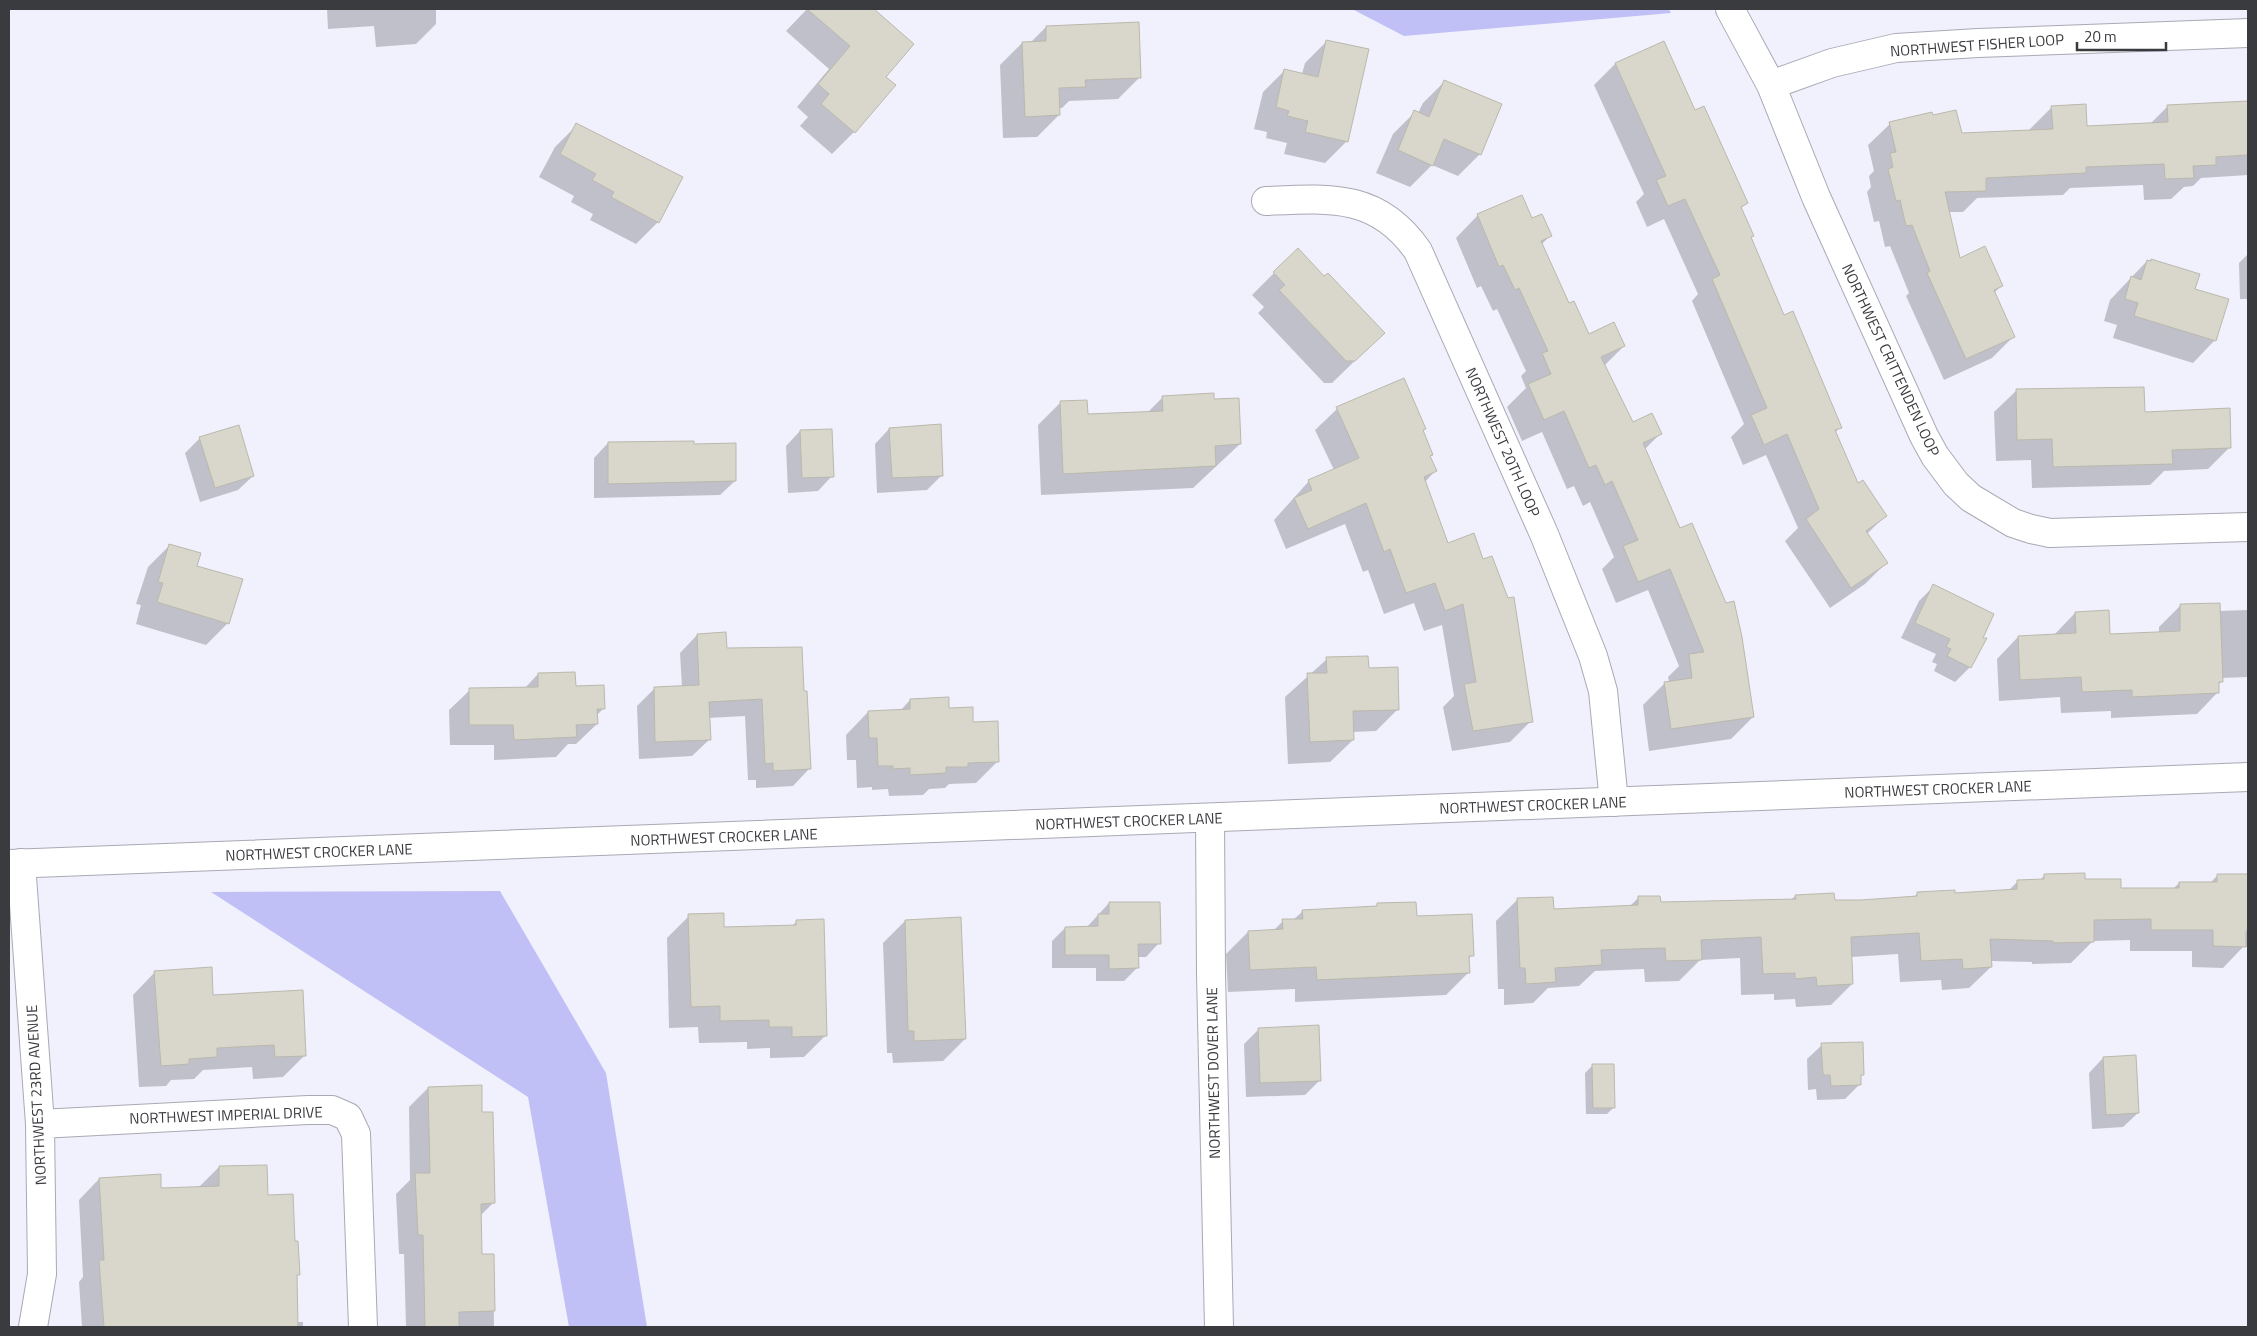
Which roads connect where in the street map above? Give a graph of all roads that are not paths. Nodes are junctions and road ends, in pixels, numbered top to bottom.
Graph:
1 (1730, 9) edge
2 (2248, 33) edge
3 (1771, 85) junction
4 (1266, 201) dead end
5 (2248, 527) edge
6 (2248, 777) edge
7 (1614, 802) junction
8 (1210, 818) junction
9 (15, 864) edge
10 (40, 1124) junction
11 (33, 1327) edge
12 (363, 1327) edge
13 (1219, 1327) edge

1 - 3 street, NORTHWEST CRITTENDEN LOOP
2 - 3 street, NORTHWEST FISHER LOOP
3 - 5 street, NORTHWEST CRITTENDEN LOOP
4 - 7 street, NORTHWEST 20TH LOOP
6 - 7 street, NORTHWEST CROCKER LANE
7 - 8 street, NORTHWEST CROCKER LANE
8 - 9 street, NORTHWEST CROCKER LANE
8 - 13 street, NORTHWEST DOVER LANE
9 - 10 street, NORTHWEST 23RD AVENUE
10 - 11 street, NORTHWEST 23RD AVENUE
10 - 12 street, NORTHWEST IMPERIAL DRIVE

